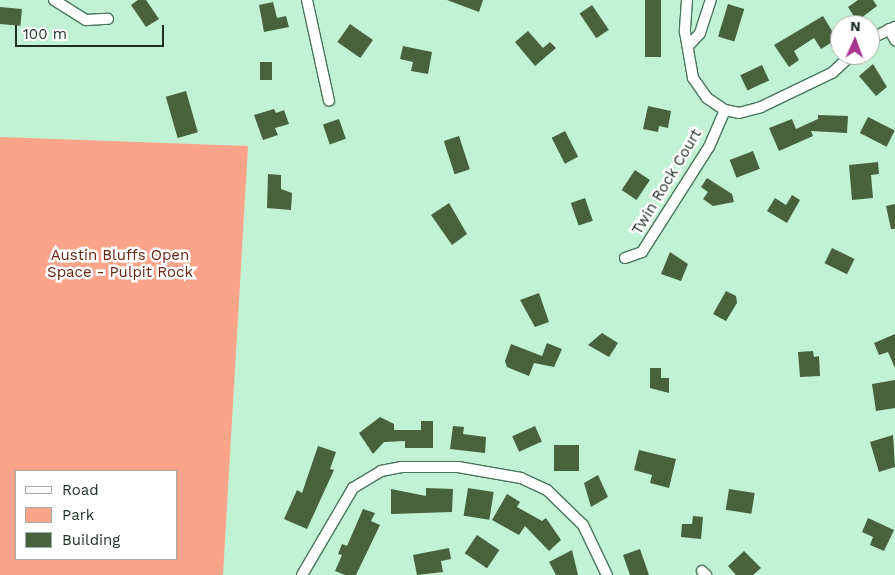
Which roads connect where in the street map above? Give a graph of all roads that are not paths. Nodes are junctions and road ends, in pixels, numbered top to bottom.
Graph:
1 (54, 0) edge
2 (307, 0) edge
3 (687, 0) edge
4 (711, 0) edge
5 (108, 19) dead end
6 (892, 28) edge
7 (880, 35) edge
8 (895, 40) edge
9 (689, 45) junction
10 (840, 65) edge
11 (329, 101) dead end
12 (725, 110) junction
13 (625, 258) dead end
14 (302, 575) edge
15 (607, 575) edge

1 - 5 street
2 - 11 street
3 - 9 street
4 - 9 street
6 - 7 street
6 - 8 street
9 - 12 street
10 - 12 street
12 - 13 street, Twin Rock Court
14 - 15 street

